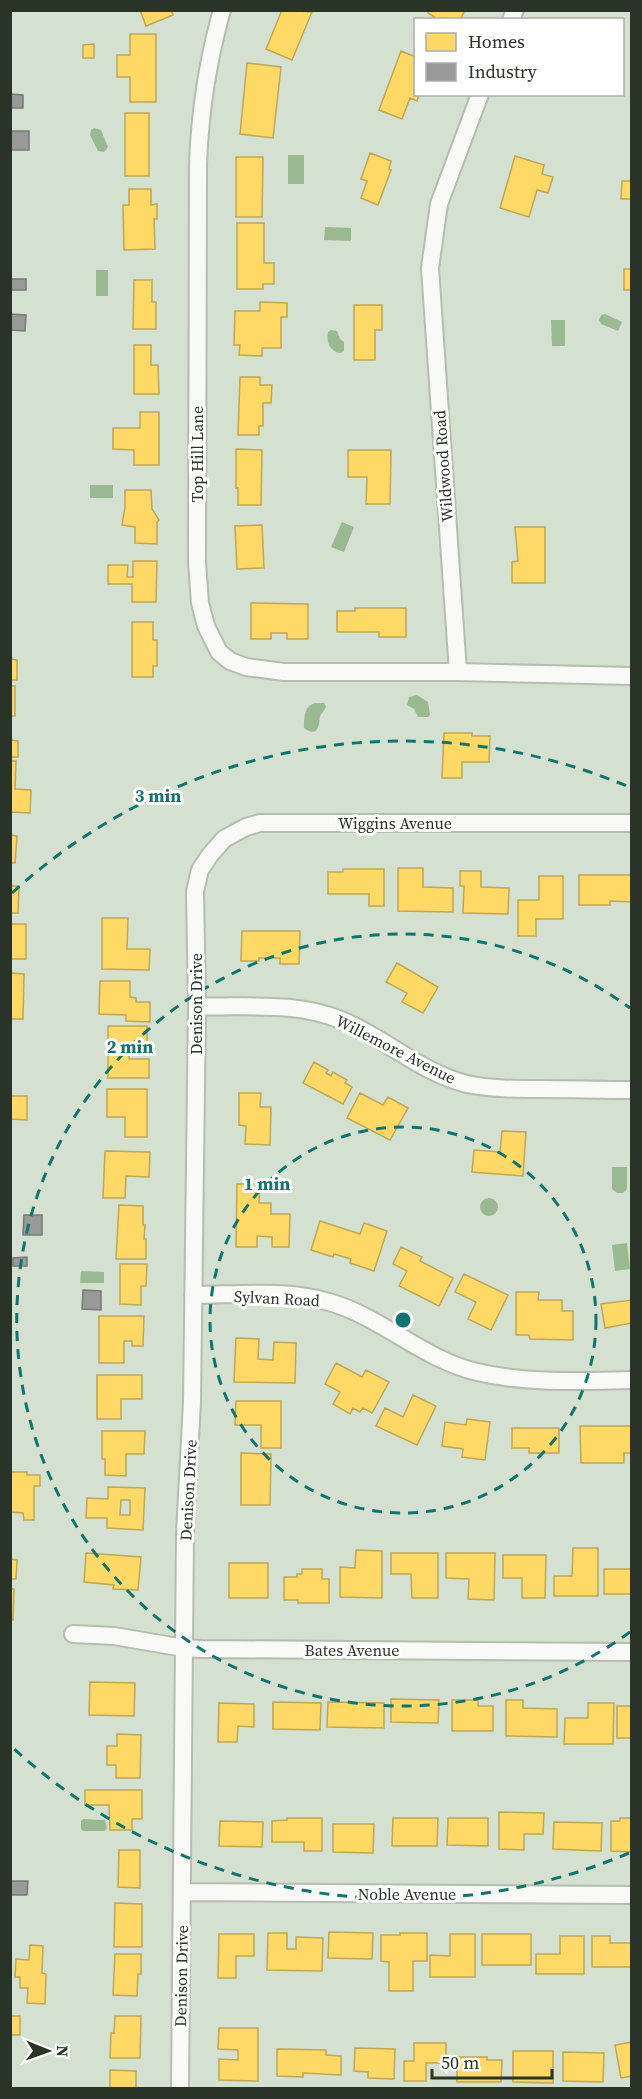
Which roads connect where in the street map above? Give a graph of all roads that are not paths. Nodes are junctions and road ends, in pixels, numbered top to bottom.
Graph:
1 (222, 10) edge
2 (479, 96) edge
3 (458, 672) junction
4 (632, 676) edge
5 (632, 823) edge
6 (195, 891) joint
7 (197, 1006) junction
8 (632, 1090) edge
9 (193, 1295) junction
10 (632, 1380) edge
11 (73, 1634) dead end
12 (184, 1648) junction
13 (632, 1652) edge
14 (182, 1892) junction
15 (632, 1895) edge
16 (180, 2088) edge

1 - 3 street, Top Hill Lane
2 - 3 street, Wildwood Road
3 - 4 street
5 - 6 street, Wiggins Avenue
6 - 7 street, Denison Drive
7 - 8 street, Willemore Avenue
7 - 9 street, Denison Drive
9 - 10 street, Sylvan Road
9 - 12 street, Denison Drive
11 - 12 street, Bates Avenue
12 - 13 street, Bates Avenue
12 - 14 street, Denison Drive
14 - 15 street, Noble Avenue
14 - 16 street, Denison Drive

